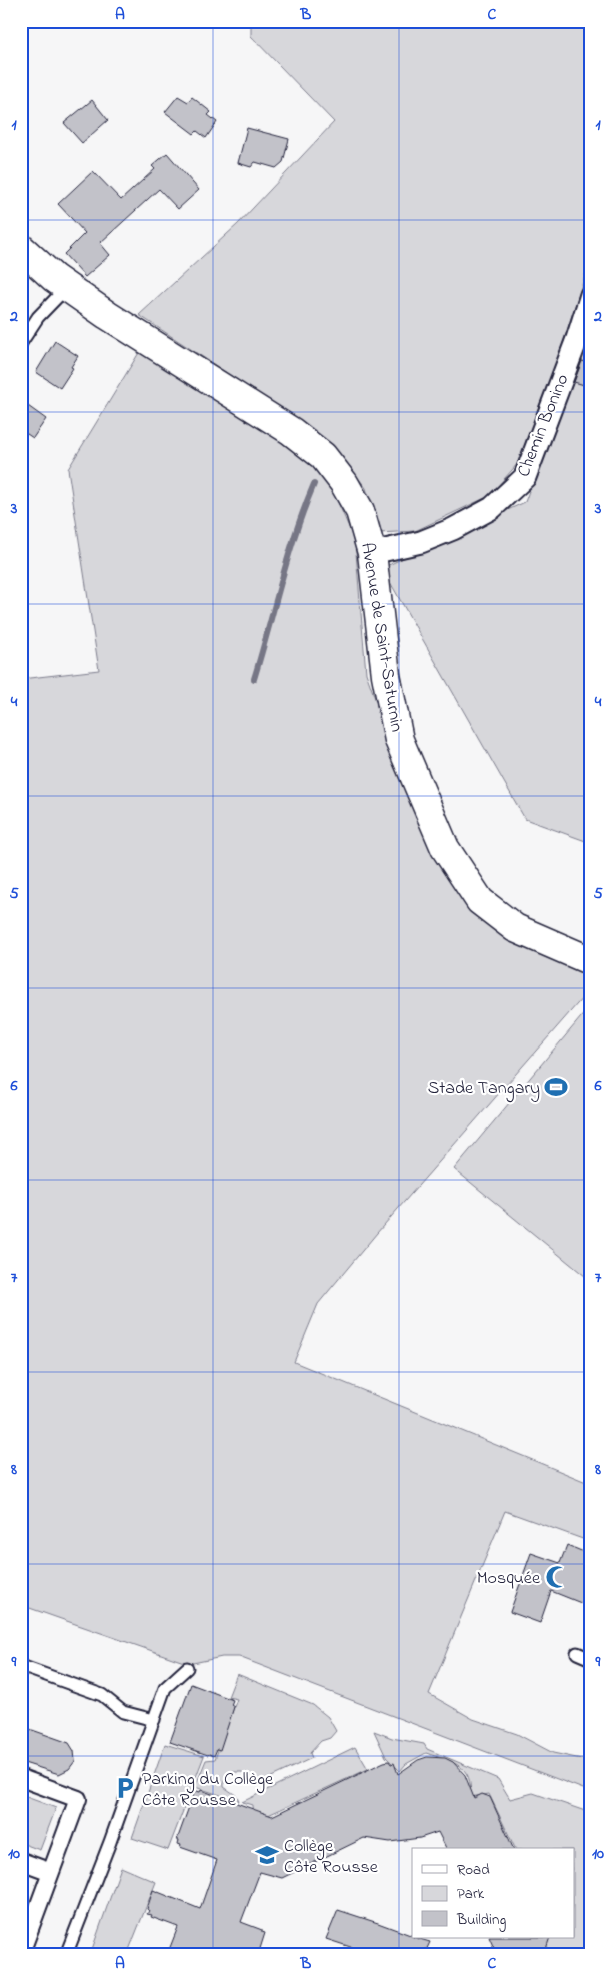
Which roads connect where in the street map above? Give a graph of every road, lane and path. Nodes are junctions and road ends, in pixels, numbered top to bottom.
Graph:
1 (21, 248) edge
2 (67, 287) junction
3 (591, 295) edge
4 (21, 343) edge
5 (372, 553) junction
6 (591, 961) edge
7 (577, 1653) dead end
8 (591, 1659) edge
9 (21, 1666) edge
10 (187, 1668) dead end
11 (154, 1720) junction
12 (21, 1778) edge
13 (21, 1861) edge
14 (51, 1872) junction
15 (21, 1953) edge
16 (66, 1955) edge

1 - 2 main road, Avenue de Saint-Saturnin
2 - 4 lane
2 - 5 main road, Avenue de Saint-Saturnin
3 - 5 street, Chemin Bonino
5 - 6 main road, Avenue de Saint-Saturnin
7 - 8 lane
9 - 11 lane
10 - 11 lane
11 - 16 lane
12 - 14 street
13 - 14 street
14 - 15 street

